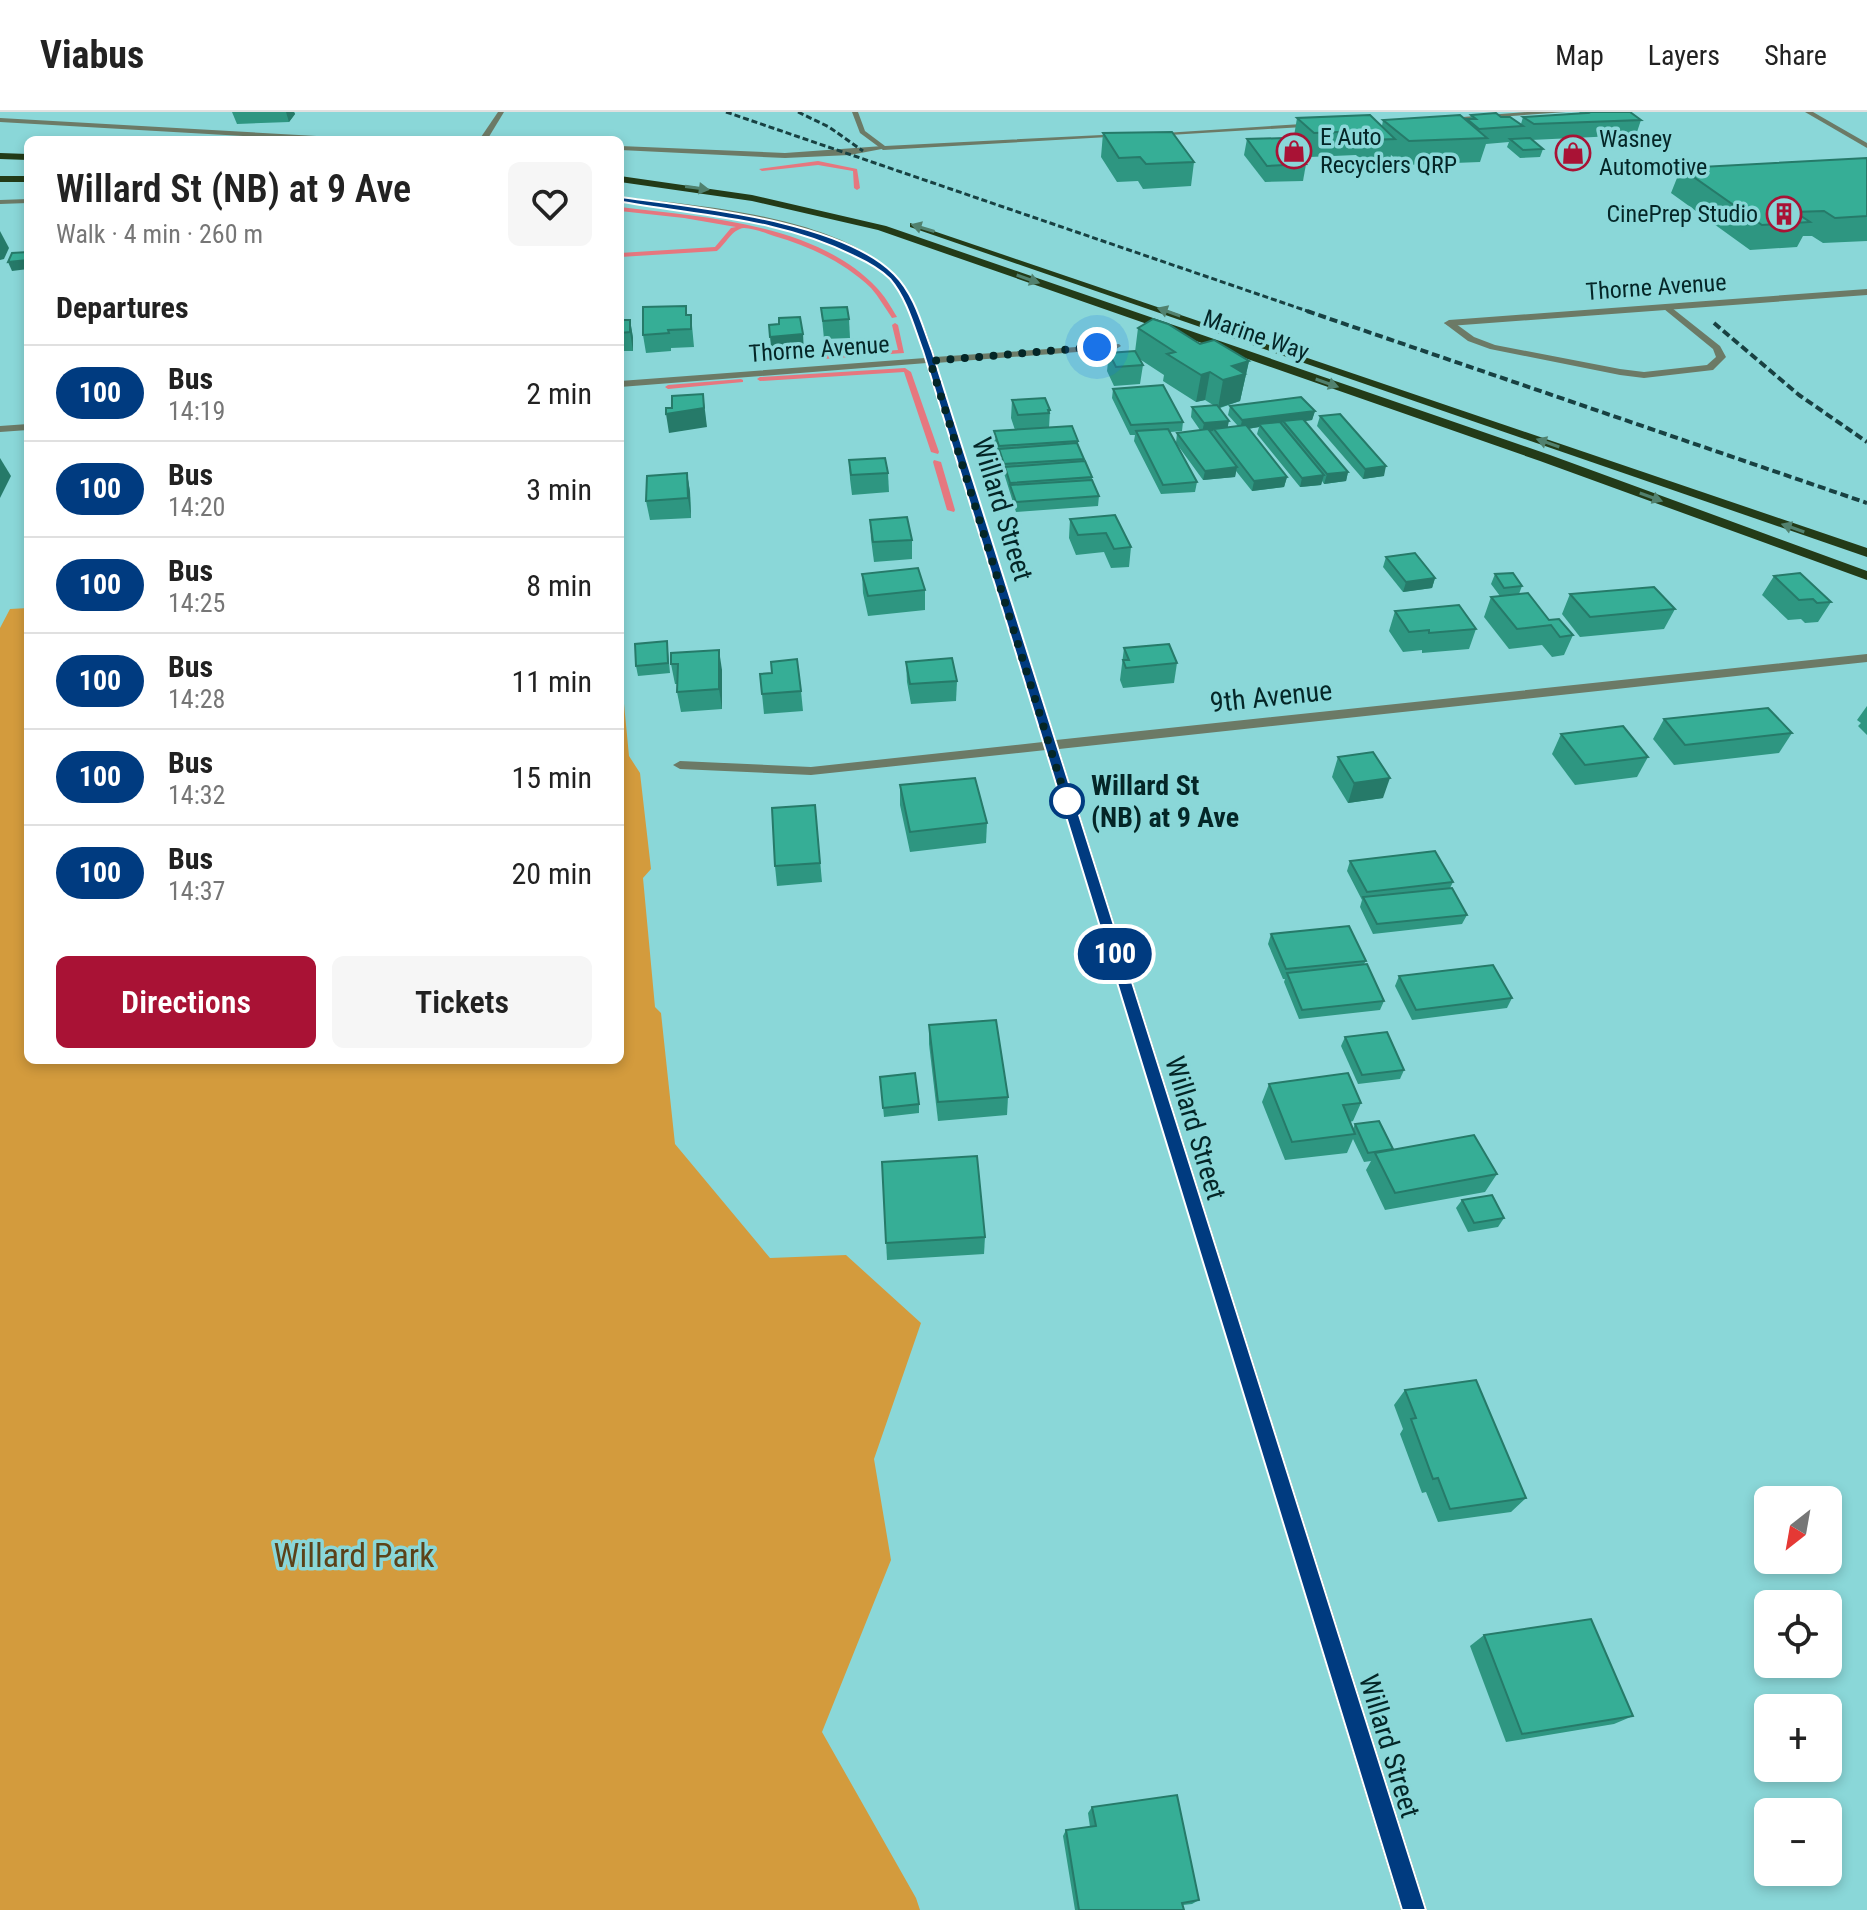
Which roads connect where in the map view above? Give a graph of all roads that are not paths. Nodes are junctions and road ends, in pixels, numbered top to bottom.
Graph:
1 (501, 112) edge
2 (855, 112) edge
3 (1563, 112) edge
4 (1808, 112) edge
5 (1503, 116) junction
6 (1438, 119) edge
7 (0, 120) edge
8 (1327, 125) edge
9 (1517, 126) edge
10 (282, 136) edge
11 (486, 136) edge
12 (1867, 146) edge
13 (624, 148) edge
14 (883, 148) junction
15 (0, 156) edge
16 (24, 157) edge
17 (624, 166) edge
18 (699, 175) dead end
19 (24, 178) edge
20 (0, 179) edge
21 (624, 179) edge
22 (817, 198) dead end
23 (624, 200) edge
24 (24, 201) edge
25 (0, 202) edge
26 (1867, 292) edge
27 (1667, 307) junction
28 (1116, 346) dead end
29 (930, 361) junction
30 (624, 384) edge
31 (24, 427) edge
32 (0, 429) edge
33 (1867, 553) edge
34 (1867, 576) edge
35 (1867, 658) edge
36 (1050, 745) junction
37 (680, 765) dead end
38 (1414, 1910) edge

1 - 11 street
2 - 14 street
3 - 5 street
4 - 12 street
5 - 6 street
5 - 9 street
7 - 10 street
8 - 14 street
13 - 14 street
15 - 16 main road
17 - 18 main road
19 - 20 main road
21 -> 34 main road, Marine Way
33 -> 22 main road, Marine Way
23 - 29 street, Willard Street
24 - 25 street
26 - 27 street, Thorne Avenue
27 - 27 street, Thorne Avenue
28 - 29 street, Thorne Avenue
29 - 30 street, Thorne Avenue
29 - 36 street, Willard Street
31 - 32 street
35 - 36 street, 9th Avenue
36 - 37 street, 9th Avenue
36 - 38 street, Willard Street

